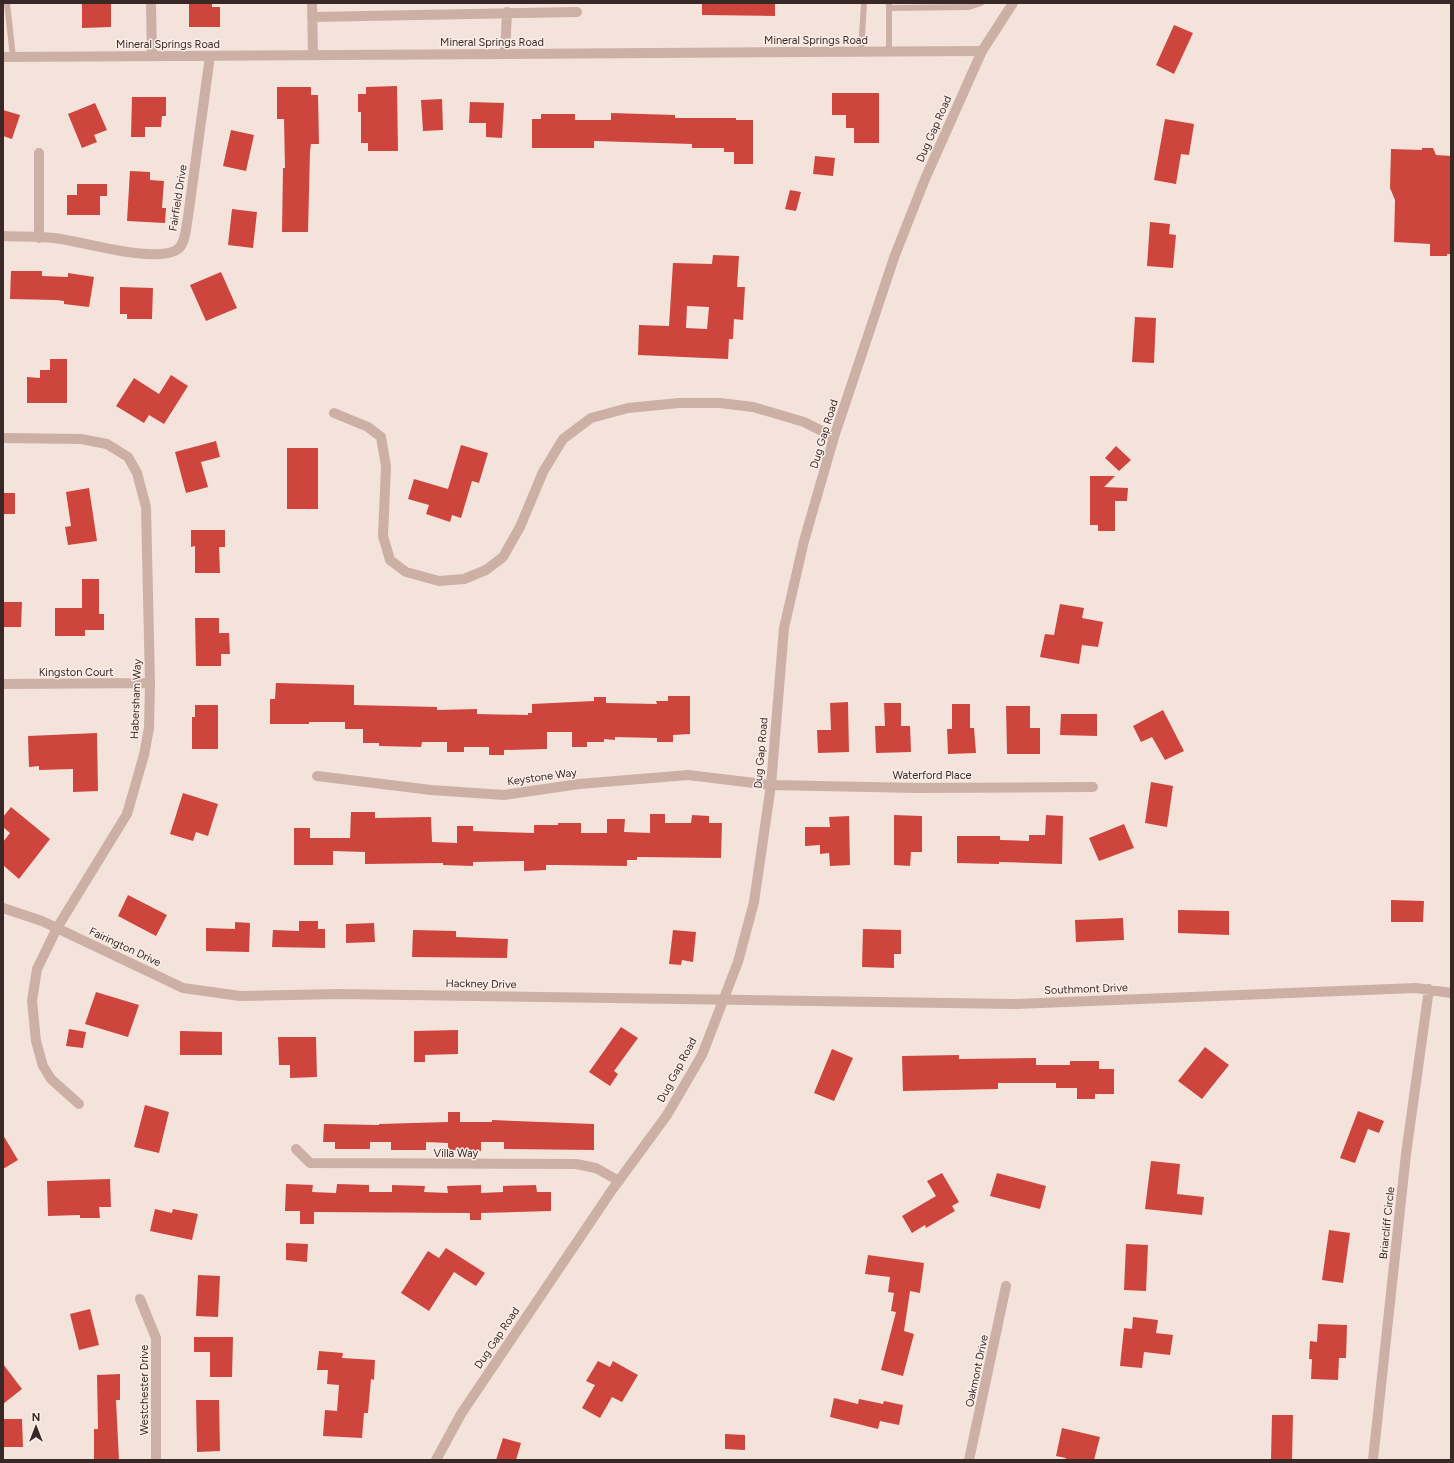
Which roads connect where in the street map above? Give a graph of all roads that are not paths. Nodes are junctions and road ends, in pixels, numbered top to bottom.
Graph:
1 (7, 3) edge
2 (151, 3) edge
3 (312, 3) edge
4 (864, 3) edge
5 (981, 3) edge
6 (1013, 3) edge
7 (914, 5) edge
8 (889, 6) edge
9 (507, 12) junction
10 (577, 12) dead end
11 (312, 17) junction
12 (982, 51) junction
13 (861, 52) junction
14 (889, 52) junction
15 (506, 54) junction
16 (313, 55) junction
17 (152, 56) junction
18 (210, 56) junction
19 (8, 57) edge
20 (39, 153) dead end
21 (3, 236) edge
22 (39, 238) junction
23 (334, 413) dead end
24 (3, 438) edge
25 (834, 438) junction
26 (150, 683) junction
27 (3, 684) edge
28 (317, 776) dead end
29 (771, 785) junction
30 (1093, 787) dead end
31 (3, 908) edge
32 (57, 928) junction
33 (1429, 989) junction
34 (1451, 993) edge
35 (240, 996) joint
36 (722, 1000) junction
37 (78, 1104) dead end
38 (296, 1149) dead end
39 (619, 1181) junction
40 (1006, 1286) dead end
41 (140, 1299) dead end
42 (156, 1460) edge
43 (436, 1460) edge
44 (969, 1460) edge
45 (1373, 1460) edge

1 - 19 lane
2 - 17 street
3 - 11 street
4 - 13 lane
5 - 7 lane
6 - 12 street, Dug Gap Road
7 - 8 lane
8 - 14 lane
9 - 10 street
9 - 11 street
9 - 15 street
11 - 16 street
12 - 14 street, Mineral Springs Road
12 - 25 street, Dug Gap Road
13 - 14 street, Mineral Springs Road
13 - 15 street, Mineral Springs Road
15 - 16 street, Mineral Springs Road
16 - 18 street, Mineral Springs Road
17 - 18 street, Mineral Springs Road
17 - 19 street, Mineral Springs Road
18 - 22 street, Fairfield Drive
20 - 22 street
21 - 22 street, Fairfield Drive
23 - 25 street
24 - 26 street, Habersham Way
25 - 29 street, Dug Gap Road
26 - 27 street, Kingston Court
26 - 32 street, Habersham Way
28 - 29 street, Keystone Way
29 - 30 street, Waterford Place
29 - 36 street, Dug Gap Road
31 - 32 street, Fairington Drive
32 - 35 street, Fairington Drive
32 - 37 street, Habersham Way
33 - 34 street, Southmont Drive
33 - 36 street, Southmont Drive
33 - 45 street, Briarcliff Circle
35 - 36 street, Hackney Drive
36 - 39 street, Dug Gap Road
38 - 39 street, Villa Way
39 - 43 street, Dug Gap Road
40 - 44 street, Oakmont Drive
41 - 42 street, Westchester Drive

